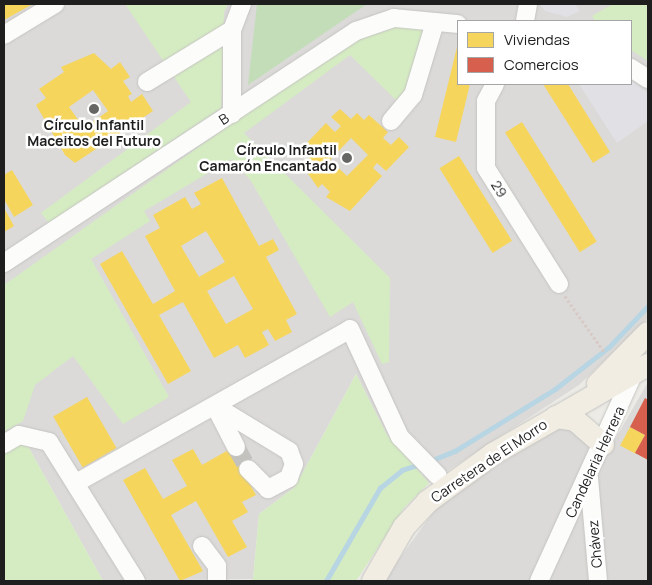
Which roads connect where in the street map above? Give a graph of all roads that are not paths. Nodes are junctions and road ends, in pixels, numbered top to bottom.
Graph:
1 (55, 4) edge
2 (242, 4) edge
3 (528, 4) edge
4 (525, 20) edge
5 (436, 22) junction
6 (457, 24) edge
7 (232, 30) junction
8 (4, 35) edge
9 (632, 69) edge
10 (648, 80) edge
11 (147, 82) dead end
12 (494, 85) edge
13 (232, 114) junction
14 (391, 121) dead end
15 (4, 263) edge
16 (559, 284) road end
17 (646, 337) edge
18 (637, 373) edge
19 (215, 406) junction
20 (556, 417) junction
21 (4, 444) edge
22 (603, 444) junction
23 (236, 447) tunnel mouth
24 (248, 469) tunnel mouth
25 (435, 473) dead end
26 (589, 477) junction
27 (76, 483) junction
28 (202, 546) dead end
29 (136, 581) edge
30 (216, 581) edge
31 (373, 581) edge
32 (539, 581) edge
33 (598, 581) edge

1 - 8 street
2 - 7 street
3 - 4 street
5 - 6 street, B
5 - 13 street, B
5 - 14 street
7 - 11 street
7 - 13 street
9 - 10 street
12 - 16 street, 29
13 - 15 street, B
17 - 18 main road, Carretera de El Morro
18 - 20 main road, Carretera de El Morro
18 - 22 street, Candelaria Herrera
19 - 23 street
19 - 24 street
19 - 25 street
19 - 27 street
20 - 22 main road
20 - 31 main road, Carretera de El Morro
21 - 27 street
22 - 26 street, Candelaria Herrera
26 - 32 street, Candelaria Herrera
26 - 33 street, Chávez
27 - 29 street
28 - 30 street

